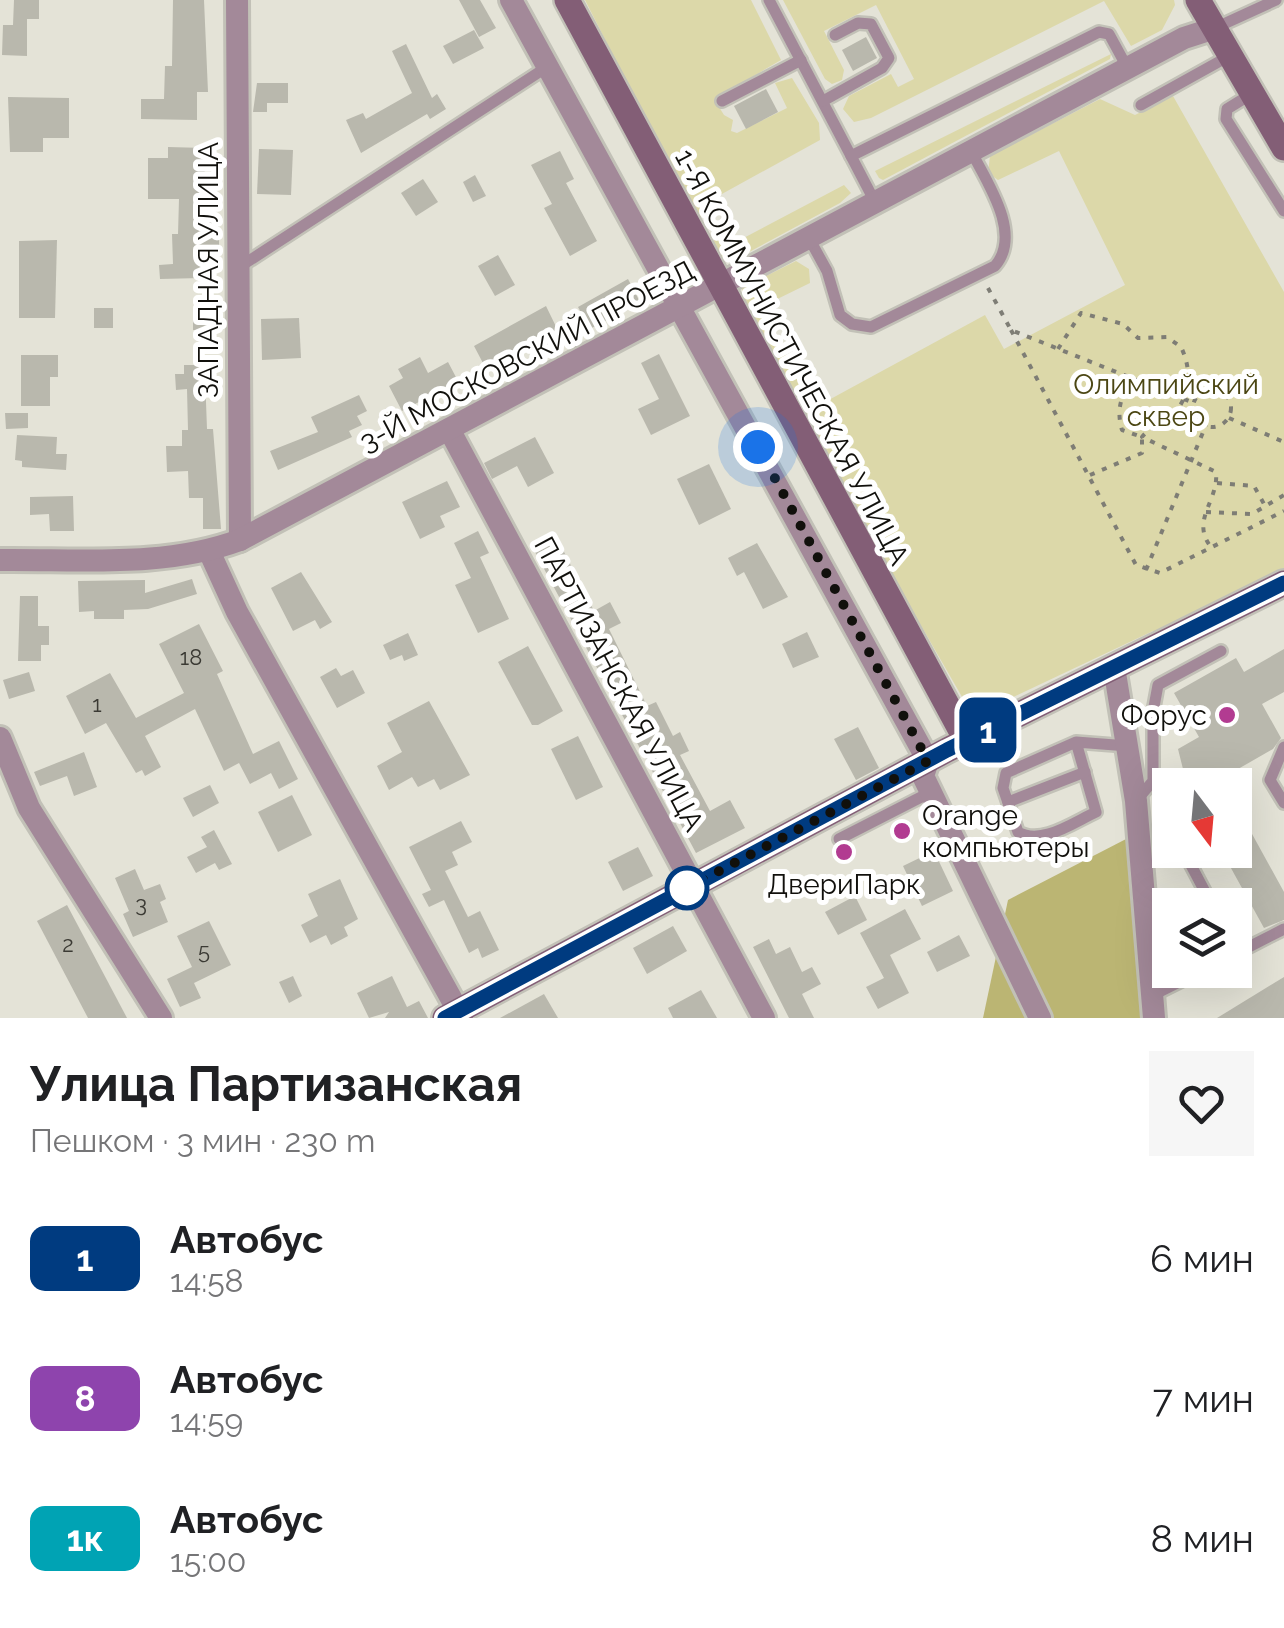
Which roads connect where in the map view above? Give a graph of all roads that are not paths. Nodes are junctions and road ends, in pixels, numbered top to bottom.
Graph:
1 (238, 0) edge
2 (511, 0) edge
3 (567, 0) edge
4 (769, 0) edge
5 (1198, 0) edge
6 (1276, 0) edge
7 (1214, 28) junction
8 (835, 36) dead end
9 (1231, 55) junction
10 (801, 60) junction
11 (547, 68) junction
12 (1128, 69) junction
13 (1253, 94) junction
14 (722, 101) dead end
15 (823, 101) junction
16 (1141, 105) dead end
17 (1284, 148) edge
18 (972, 153) junction
19 (851, 156) junction
20 (877, 204) junction
21 (1284, 211) edge
22 (810, 240) junction
23 (238, 268) junction
24 (719, 288) junction
25 (682, 308) junction
26 (450, 430) junction
27 (240, 540) junction
28 (210, 552) junction
29 (0, 560) edge
30 (1284, 584) edge
31 (1221, 651) dead end
32 (1114, 667) junction
33 (0, 738) edge
34 (966, 740) junction
35 (1076, 742) junction
36 (1128, 746) junction
37 (1284, 747) edge
38 (928, 761) junction
39 (1085, 772) junction
40 (932, 792) junction
41 (1136, 801) junction
42 (1008, 802) junction
43 (1284, 802) edge
44 (840, 839) dead end
45 (694, 884) junction
46 (1284, 929) edge
47 (1252, 944) edge
48 (1179, 988) edge
49 (1153, 1007) edge
50 (455, 1016) edge
51 (161, 1018) edge
52 (764, 1018) edge
53 (1040, 1018) edge

1 - 23 street, ЗАПАДНАЯ УЛИЦА
2 - 11 street
3 - 24 street, 1-Я КОММУНИСТИЧЕСКАЯ УЛИЦА
4 - 10 lane
5 - 7 street
6 - 7 lane
7 - 9 street
7 - 12 street, 3-Й МОСКОВСКИЙ ПРОЕЗД
8 - 15 lane
9 - 13 street
9 - 16 lane
10 - 14 lane
10 - 15 lane
11 - 23 lane
11 - 25 street
12 - 18 street, 3-Й МОСКОВСКИЙ ПРОЕЗД
12 - 19 lane
13 - 17 street
13 - 21 lane
15 - 19 lane
18 - 20 street, 3-Й МОСКОВСКИЙ ПРОЕЗД
18 - 22 lane
19 - 20 lane
20 - 22 street, 3-Й МОСКОВСКИЙ ПРОЕЗД
22 - 24 street, 3-Й МОСКОВСКИЙ ПРОЕЗД
23 - 27 street, ЗАПАДНАЯ УЛИЦА
24 - 25 street, 3-Й МОСКОВСКИЙ ПРОЕЗД
24 - 34 street, 1-Я КОММУНИСТИЧЕСКАЯ УЛИЦА
25 - 26 street, 3-Й МОСКОВСКИЙ ПРОЕЗД
25 - 38 street
26 - 27 street, 3-Й МОСКОВСКИЙ ПРОЕЗД
26 - 45 street, ПАРТИЗАНСКАЯ УЛИЦА
27 - 28 street, 3-Й МОСКОВСКИЙ ПРОЕЗД
28 - 29 street, 3-Й МОСКОВСКИЙ ПРОЕЗД
28 - 50 street
30 - 32 street
31 - 41 lane
32 - 34 street
32 - 36 street
33 - 51 street
34 - 38 street
35 - 36 lane
35 - 39 lane
35 - 42 lane
36 - 41 street
37 - 43 lane
38 - 40 street
38 - 45 street
39 - 42 lane
39 - 42 lane
40 - 44 lane
40 - 53 street
41 - 49 street
45 - 50 street
45 - 52 street, ПАРТИЗАНСКАЯ УЛИЦА
46 - 47 lane
48 - 49 lane

